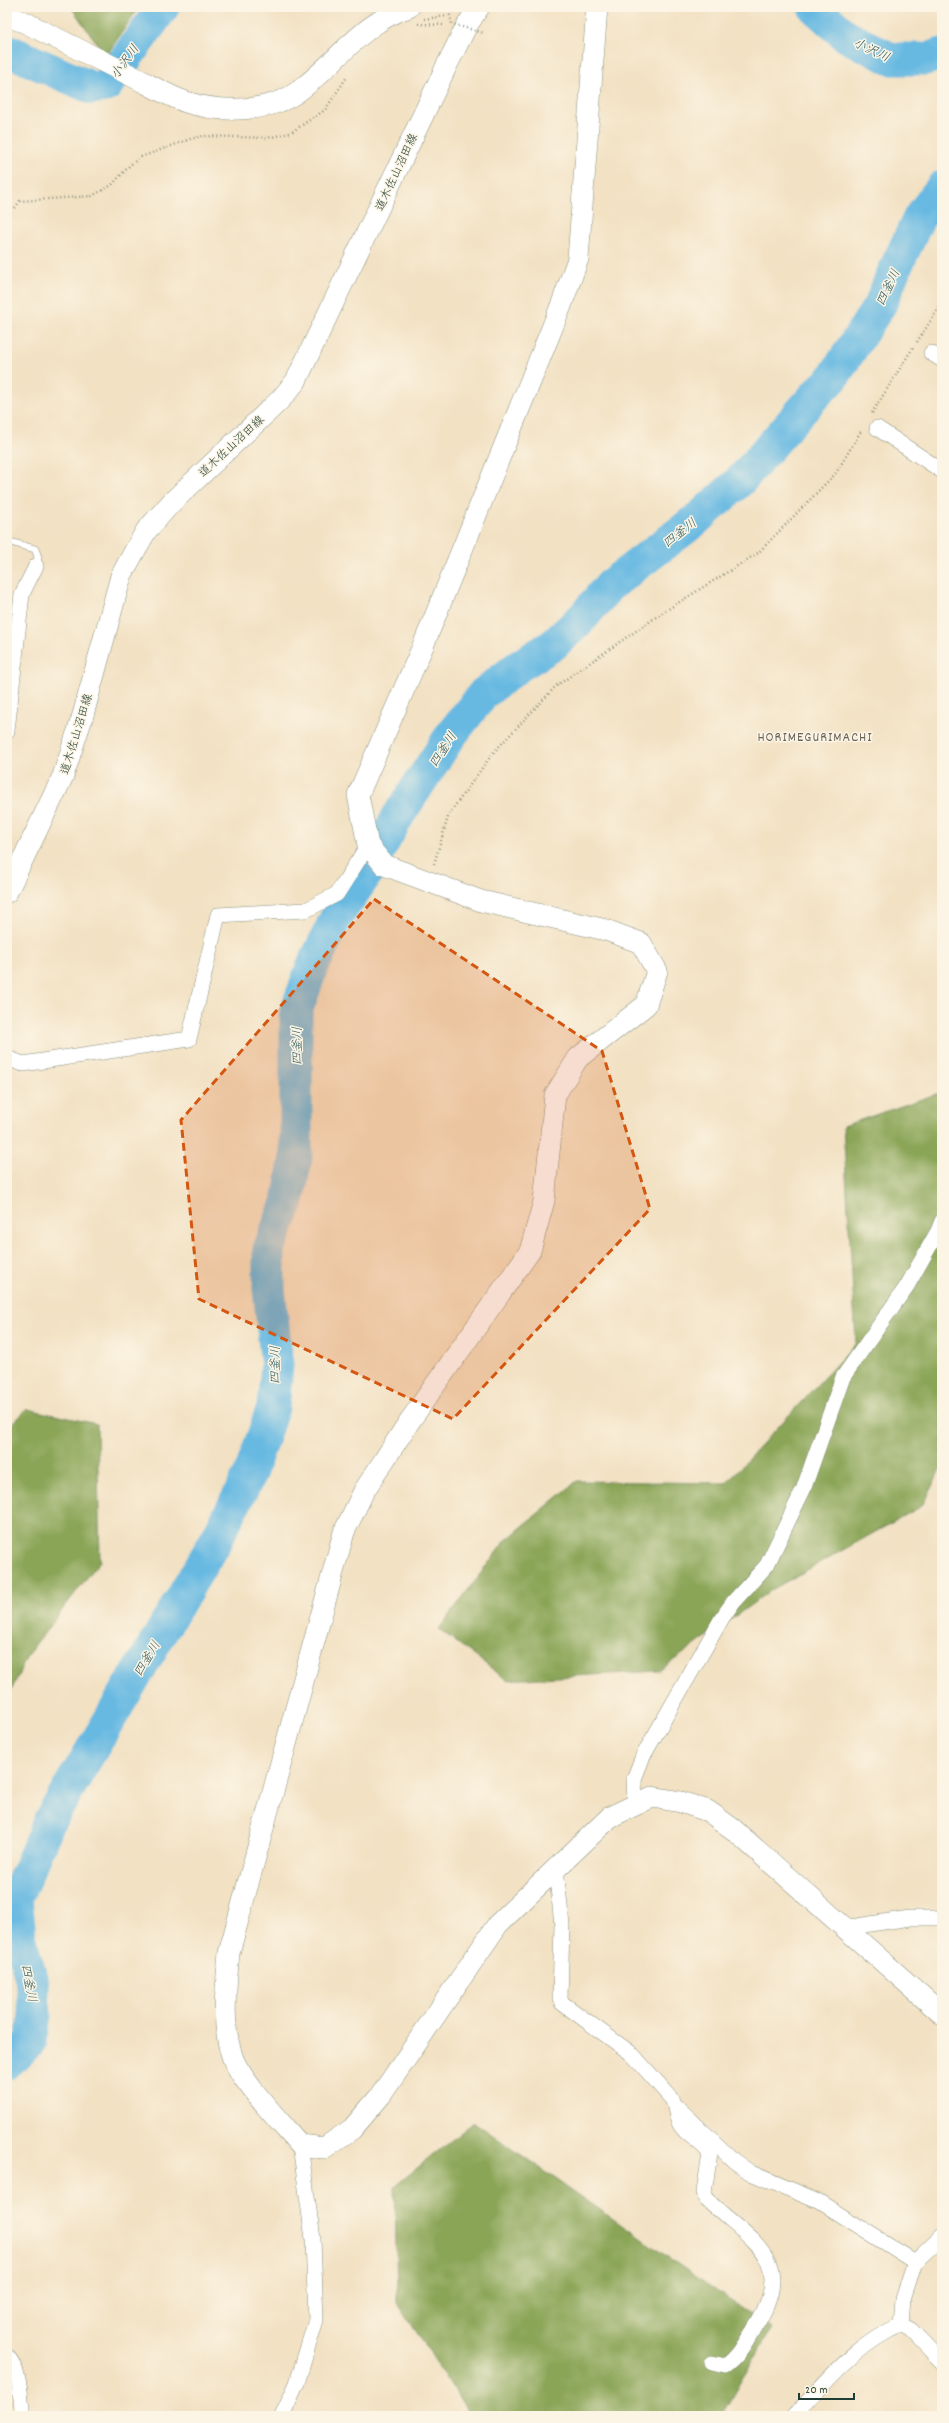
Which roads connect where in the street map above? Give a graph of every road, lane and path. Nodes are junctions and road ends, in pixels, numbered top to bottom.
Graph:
1 (409, 7) edge
2 (448, 7) edge
3 (475, 7) edge
4 (597, 7) edge
5 (7, 16) edge
6 (452, 24) junction
7 (425, 25) dead end
8 (484, 33) dead end
9 (942, 303) edge
10 (869, 424) junction
11 (942, 471) edge
12 (7, 541) edge
13 (36, 566) joint
14 (7, 731) edge
15 (368, 845) junction
16 (428, 883) junction
17 (7, 892) edge
18 (7, 1058) edge
19 (942, 1221) edge
20 (635, 1806) junction
21 (556, 1868) junction
22 (942, 1918) edge
23 (844, 1928) junction
24 (942, 2014) edge
25 (676, 2106) junction
26 (300, 2145) junction
27 (942, 2236) edge
28 (915, 2262) junction
29 (901, 2325) junction
30 (7, 2356) edge
31 (942, 2362) edge
32 (712, 2363) dead end
33 (23, 2416) edge
34 (282, 2416) edge
35 (794, 2416) edge

1 - 5 street
2 - 6 path, bridge
3 - 17 street, 道木佐山沼田線
4 - 15 street
6 - 7 path
6 - 8 path, bridge
9 - 10 path
10 - 11 street
10 - 16 path
12 - 13 lane
13 - 14 street
15 - 16 street
15 - 18 street
16 - 26 street
19 - 20 street
20 - 21 street
20 - 23 street
21 - 25 street
21 - 26 street
22 - 23 street
23 - 24 street
25 - 28 street
25 - 32 street
26 - 34 street
27 - 28 street
28 - 29 street
29 - 31 street
29 - 35 street
30 - 33 street

